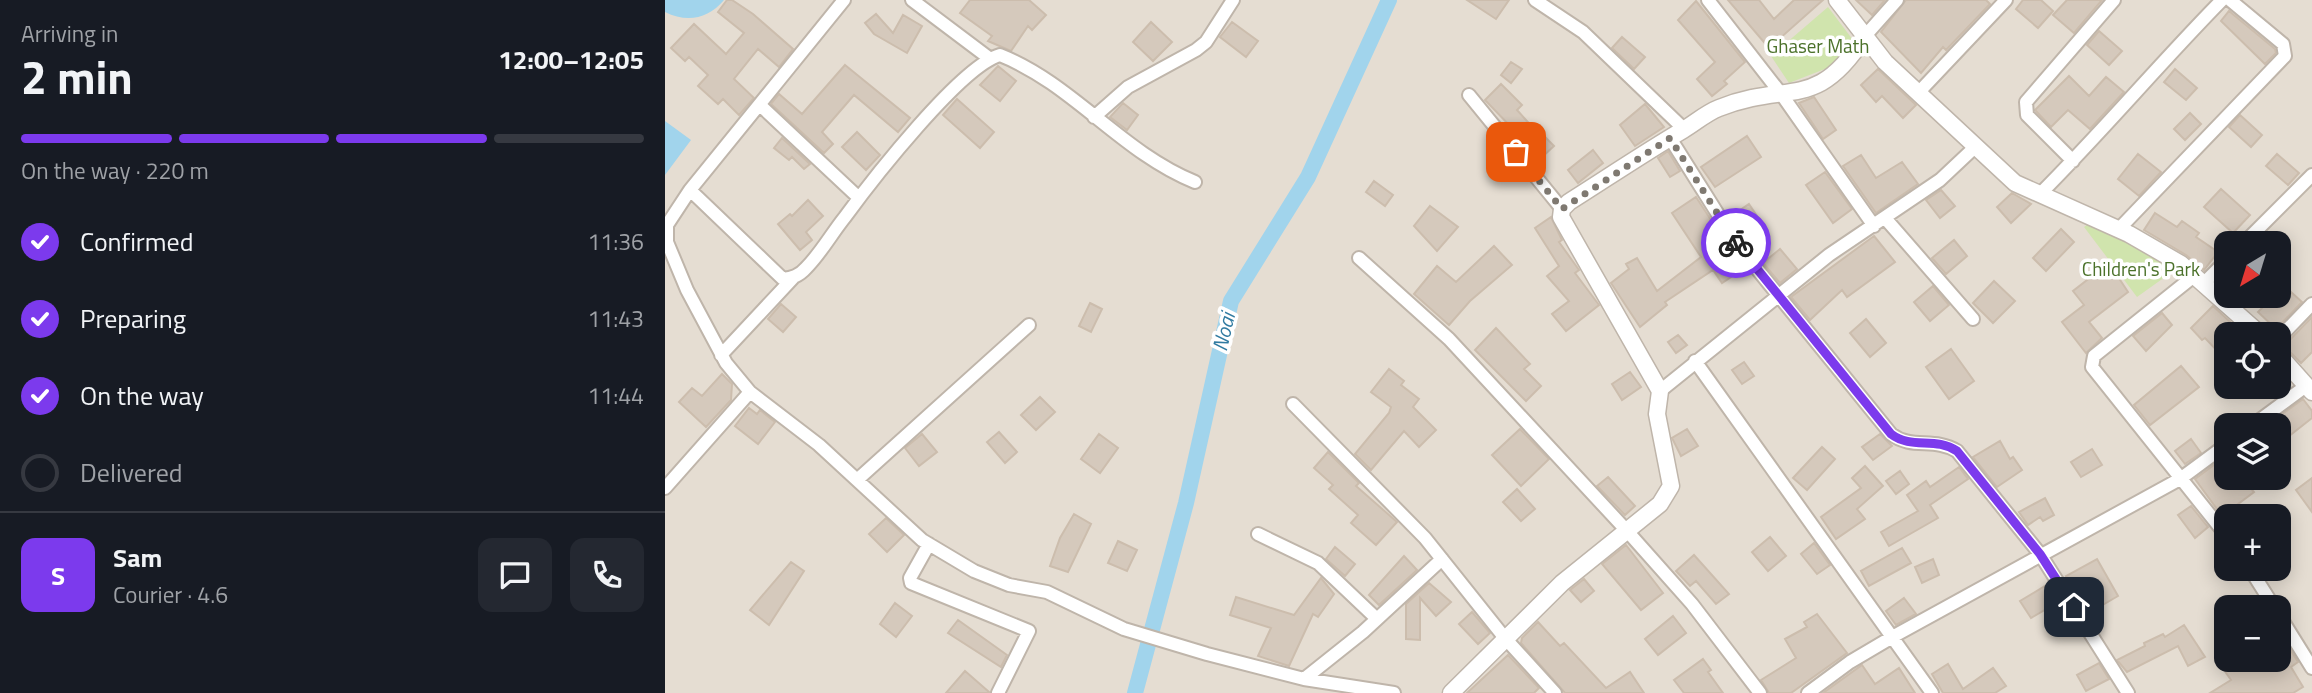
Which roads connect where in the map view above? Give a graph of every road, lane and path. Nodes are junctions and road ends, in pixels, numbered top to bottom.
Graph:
1 (844, 0) edge
2 (912, 0) edge
3 (1233, 0) edge
4 (1535, 0) edge
5 (1708, 0) edge
6 (1836, 0) edge
7 (1897, 0) edge
8 (2006, 0) edge
9 (2114, 0) edge
10 (2222, 0) edge
11 (2230, 0) edge
12 (1865, 36) junction
13 (989, 58) junction
14 (1919, 92) junction
15 (1469, 94) dead end
16 (1782, 95) junction
17 (761, 106) junction
18 (1094, 117) junction
19 (1677, 134) junction
20 (1974, 148) junction
21 (2073, 161) junction
22 (2312, 174) edge
23 (1195, 182) dead end
24 (690, 190) junction
25 (2040, 194) junction
26 (859, 198) junction
27 (1562, 209) junction
28 (1879, 222) junction
29 (666, 224) edge
30 (2118, 230) junction
31 (2256, 231) edge
32 (1359, 258) dead end
33 (2214, 269) edge
34 (793, 278) junction
35 (2199, 280) junction
36 (1778, 297) junction
37 (2312, 304) edge
38 (1973, 319) dead end
39 (2246, 322) edge
40 (1029, 325) dead end
41 (2291, 326) edge
42 (721, 355) junction
43 (1695, 361) junction
44 (2291, 369) edge
45 (2309, 389) edge
46 (1660, 391) junction
47 (750, 392) junction
48 (1293, 404) dead end
49 (2272, 413) edge
50 (2214, 454) edge
51 (2180, 479) junction
52 (857, 480) junction
53 (665, 488) edge
54 (2214, 520) edge
55 (1628, 532) junction
56 (1258, 534) dead end
57 (929, 544) junction
58 (2040, 554) junction
59 (1441, 559) junction
60 (1377, 619) junction
61 (2291, 634) edge
62 (1894, 636) junction
63 (1504, 637) junction
64 (2312, 668) edge
65 (1304, 679) junction
66 (998, 693) edge
67 (1394, 693) edge
68 (1451, 693) edge
69 (1555, 693) edge
70 (1760, 693) edge
71 (1808, 693) edge
72 (1932, 693) edge
73 (2128, 693) edge

1 - 17 street
2 - 13 street
3 - 18 street
4 - 19 street
5 - 16 street
6 - 12 street
7 - 12 street
8 - 14 street
9 - 21 street
10 - 21 street
11 - 30 street
12 - 14 street
12 - 16 street
13 - 18 street
13 - 26 street
14 - 20 street
15 - 27 street
16 - 19 street
16 - 28 street
17 - 24 street
17 - 26 street
18 - 23 street
19 - 27 street
19 - 36 street
20 - 25 street
20 - 28 street
21 - 25 street
22 - 31 street
24 - 29 street
24 - 34 street
25 - 30 street
26 - 34 street
27 - 46 street
28 - 36 street
28 - 38 street
29 - 42 street
30 - 35 street
32 - 55 street
33 - 35 street
34 - 42 street
35 - 39 street
35 - 51 street
36 - 43 street
36 - 58 street
37 - 41 street
40 - 52 street
42 - 47 street
43 - 46 street
43 - 62 street
44 - 45 street
45 - 49 street
46 - 55 street
47 - 52 street
47 - 53 street
48 - 59 street
50 - 51 street
51 - 54 street
51 - 58 street
52 - 57 street
55 - 63 street
55 - 70 street
56 - 60 street
57 - 65 street
57 - 66 street
58 - 62 street
58 - 73 street
59 - 60 street
59 - 63 street
60 - 65 street
61 - 64 street
62 - 71 street
62 - 72 street
63 - 68 street
63 - 69 street
65 - 67 street

